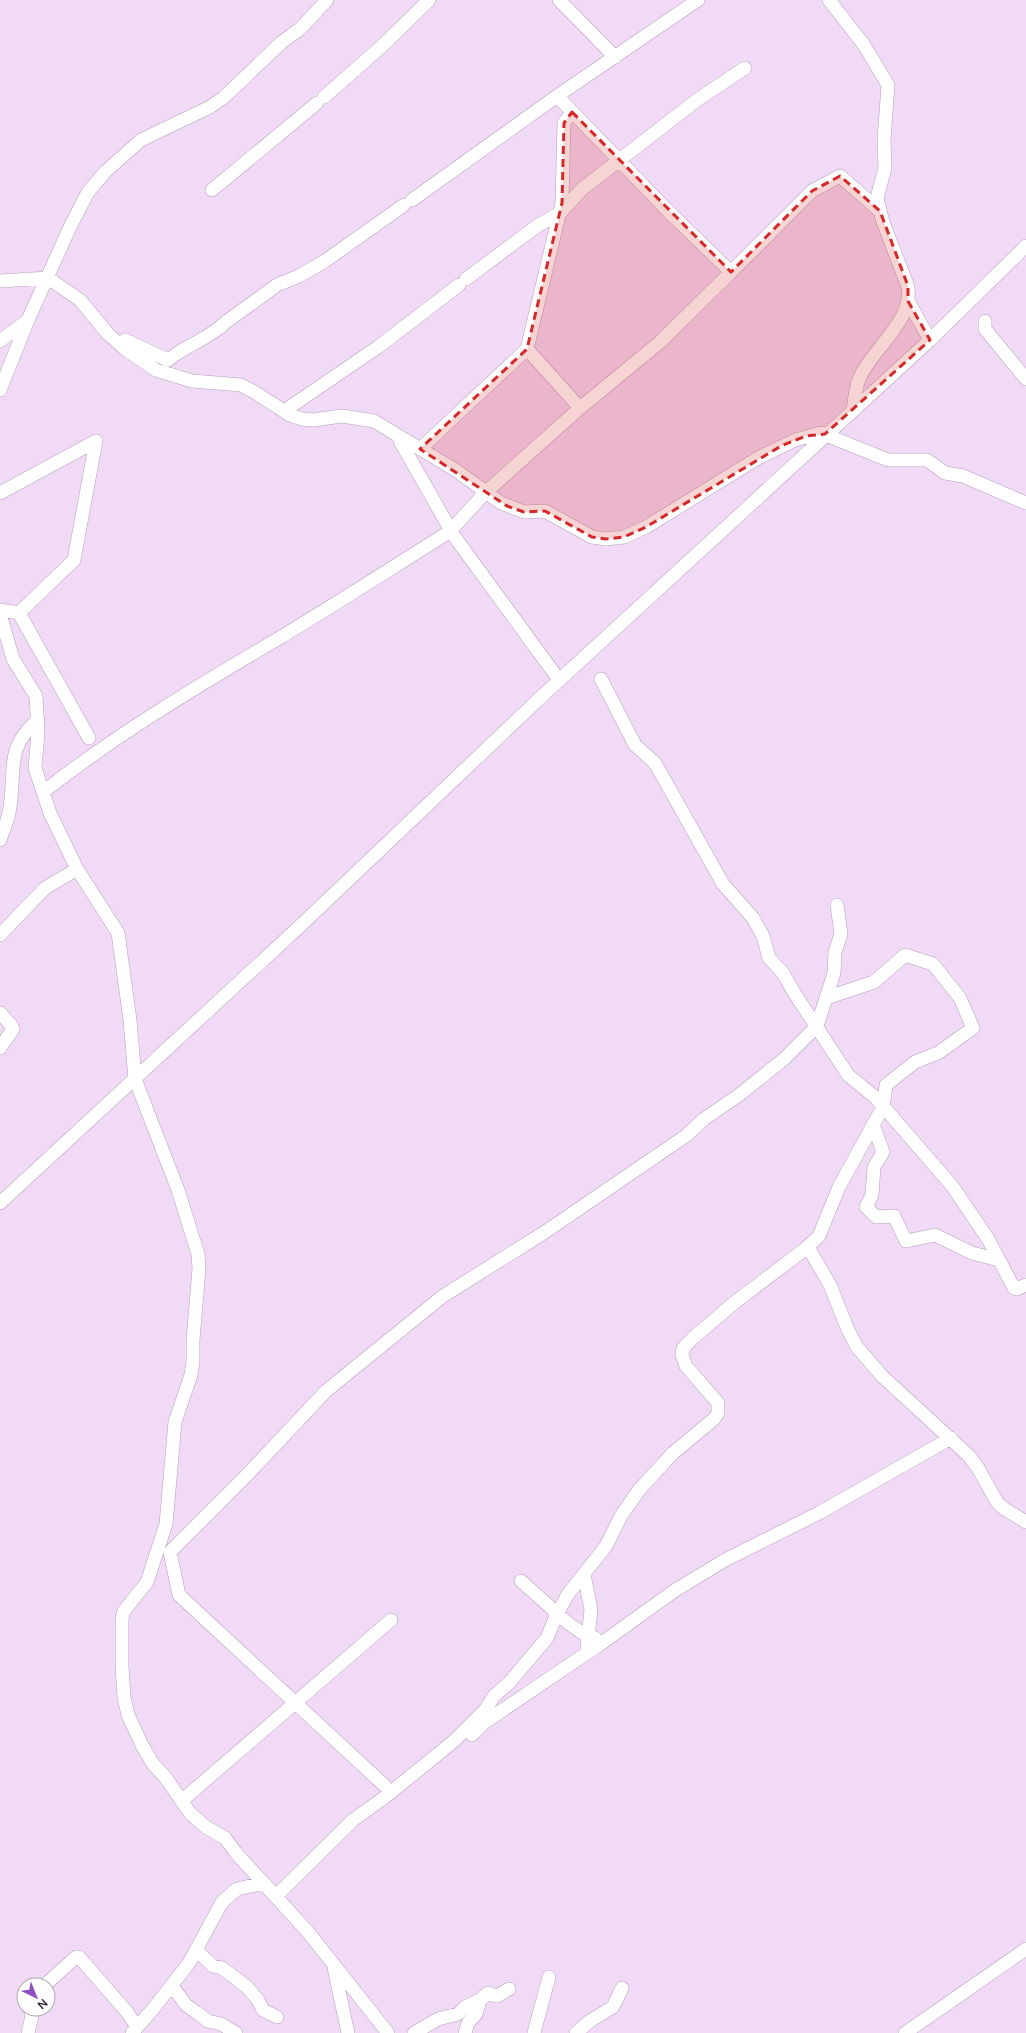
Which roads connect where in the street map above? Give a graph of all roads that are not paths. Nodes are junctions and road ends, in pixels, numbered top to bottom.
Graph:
1 (327, 0) edge
2 (429, 0) edge
3 (559, 0) edge
4 (698, 0) edge
5 (829, 0) edge
6 (615, 57) junction
7 (745, 68) dead end
8 (557, 96) junction
9 (572, 112) junction
10 (620, 162) junction
11 (212, 190) dead end
12 (880, 211) junction
13 (560, 213) junction
14 (1026, 246) edge
15 (731, 272) junction
16 (48, 278) junction
17 (0, 281) edge
18 (908, 301) junction
19 (28, 320) junction
20 (985, 321) dead end
21 (930, 340) junction
22 (0, 341) edge
23 (121, 345) junction
24 (527, 349) junction
25 (1026, 379) edge
26 (0, 390) edge
27 (580, 408) junction
28 (853, 410) junction
29 (284, 411) junction
30 (826, 434) junction
31 (400, 441) dead end
32 (420, 449) junction
33 (486, 492) junction
34 (0, 493) edge
35 (1026, 503) edge
36 (449, 532) junction
37 (0, 610) edge
38 (19, 613) junction
39 (0, 614) edge
40 (557, 677) dead end
41 (601, 679) dead end
42 (38, 720) junction
43 (89, 738) dead end
44 (43, 792) junction
45 (0, 840) edge
46 (77, 869) junction
47 (837, 905) dead end
48 (0, 935) edge
49 (826, 998) junction
50 (0, 1013) edge
51 (817, 1026) junction
52 (0, 1048) edge
53 (135, 1080) junction
54 (883, 1107) junction
55 (872, 1124) junction
56 (0, 1203) edge
57 (808, 1247) junction
58 (995, 1259) dead end
59 (1026, 1284) edge
60 (951, 1438) junction
61 (1026, 1522) edge
62 (584, 1574) junction
63 (522, 1581) dead end
64 (558, 1613) junction
65 (391, 1620) dead end
66 (588, 1637) junction
67 (606, 1640) junction
68 (587, 1653) junction
69 (294, 1704) junction
70 (385, 1792) junction
71 (186, 1797) dead end
72 (264, 1883) junction
73 (276, 1896) junction
74 (1026, 1949) edge
75 (196, 1950) junction
76 (333, 1963) junction
77 (54, 1977) edge
78 (549, 1977) dead end
79 (172, 1986) junction
80 (622, 1988) dead end
81 (509, 1989) dead end
82 (480, 2000) junction
83 (32, 2017) edge
84 (277, 2017) dead end
85 (134, 2030) edge
86 (28, 2033) edge
87 (236, 2033) edge
88 (348, 2033) edge
89 (388, 2033) edge
90 (414, 2033) edge
91 (465, 2033) edge
92 (534, 2033) edge
93 (576, 2033) edge
94 (905, 2033) edge

1 - 16 street
2 - 11 street
3 - 6 street
4 - 6 street
5 - 12 street
6 - 8 street
7 - 10 street
8 - 9 street
8 - 23 street
9 - 10 street
9 - 13 street
10 - 13 street
10 - 15 street
12 - 15 street
12 - 18 street
13 - 24 street
13 - 29 street
14 - 21 street
15 - 27 street
16 - 17 street
16 - 19 street
16 - 23 street
18 - 21 street
18 - 28 street
19 - 22 street
19 - 26 street
20 - 25 street
21 - 28 street
23 - 29 street
24 - 27 street
24 - 32 street
27 - 33 street
28 - 30 street
29 - 32 street
30 - 33 street
30 - 35 street
30 - 53 street
31 - 36 street
32 - 33 street
33 - 36 street
34 - 38 street
36 - 40 street
36 - 44 street
37 - 38 street
38 - 43 street
39 - 42 street
41 - 51 street
42 - 44 street
42 - 45 street
44 - 46 street
46 - 48 street
46 - 53 street
47 - 49 street
49 - 51 street
49 - 54 street
50 - 52 street
51 - 54 street
51 - 69 street
53 - 56 street
53 - 72 street
54 - 55 street
54 - 59 street
55 - 57 street
55 - 58 street
57 - 60 street
57 - 62 street
60 - 61 street
60 - 67 street
62 - 64 street
62 - 66 street
63 - 64 street
64 - 66 street
64 - 70 street
65 - 69 street
66 - 67 street
66 - 68 street
67 - 68 street
68 - 70 street
69 - 70 street
69 - 71 street
70 - 73 street
72 - 73 street
72 - 75 street
73 - 76 street
74 - 94 street
75 - 79 street
75 - 84 street
76 - 88 street
76 - 89 street
77 - 85 street
78 - 92 street
79 - 85 street
79 - 87 street
80 - 93 street
81 - 82 street
82 - 90 street
82 - 91 street
83 - 86 street

